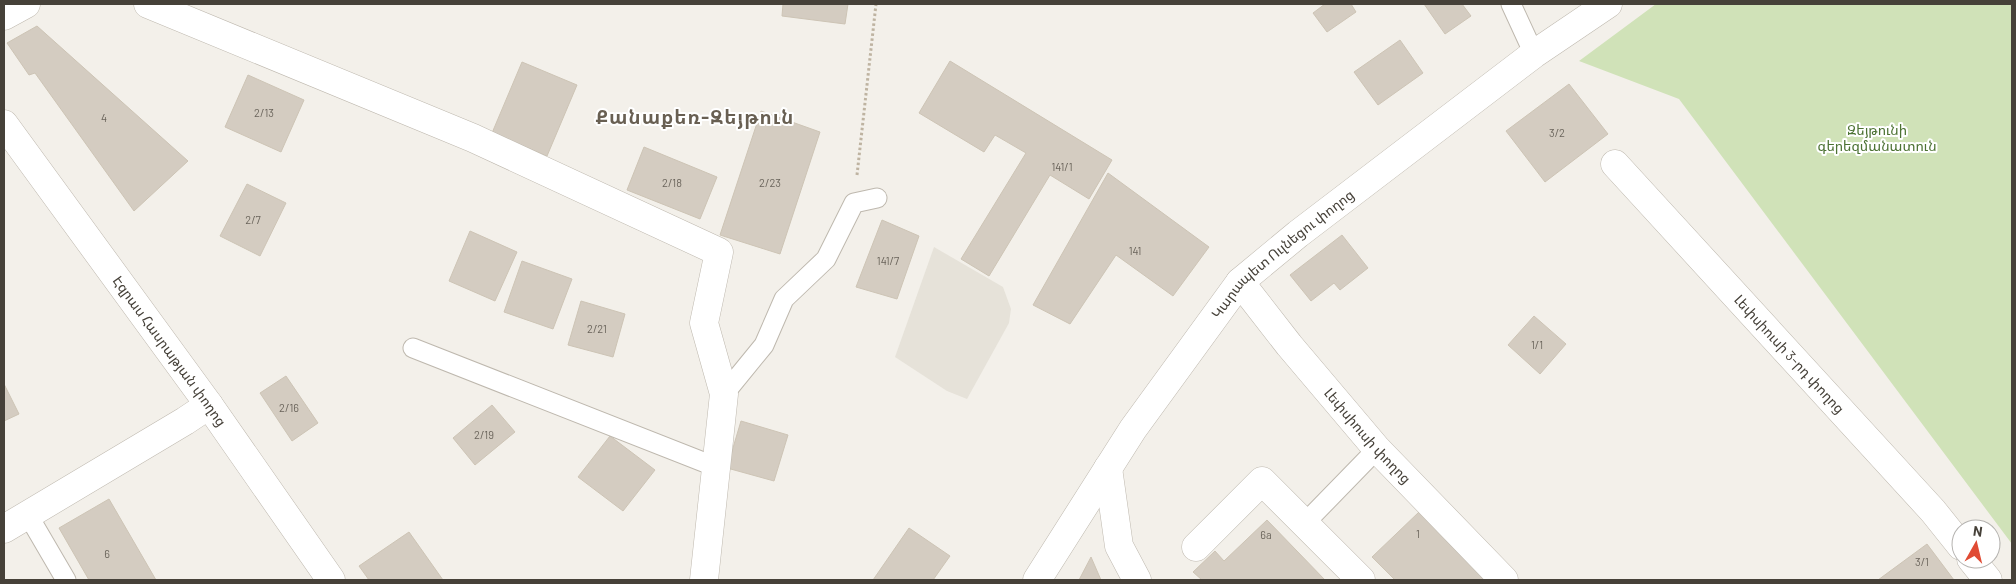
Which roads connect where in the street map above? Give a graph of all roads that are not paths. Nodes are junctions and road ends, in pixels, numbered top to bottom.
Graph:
1 (26, 4) edge
2 (148, 4) edge
3 (1512, 4) edge
4 (1608, 4) edge
5 (4, 16) edge
6 (1534, 54) junction
7 (4, 124) edge
8 (4, 145) edge
9 (1615, 164) dead end
10 (877, 198) dead end
11 (1240, 282) junction
12 (414, 348) dead end
13 (724, 394) junction
14 (203, 409) junction
15 (1377, 449) junction
16 (716, 467) junction
17 (1108, 468) junction
18 (28, 515) junction
19 (1306, 523) junction
20 (4, 530) edge
21 (1951, 534) edge
22 (1196, 547) dead end
23 (1979, 569) edge
24 (66, 580) edge
25 (312, 580) edge
26 (331, 580) edge
27 (704, 580) edge
28 (1037, 580) edge
29 (1137, 580) edge
30 (1361, 580) edge
31 (1504, 580) edge
32 (1988, 580) edge

1 - 5 street
2 - 13 street
3 - 6 lane
4 - 6 street, Կարապետ Ուլնեցու փողոց
6 - 11 street, Կարապետ Ուլնեցու փողոց
7 - 14 street, Էզրաս Հասրաթյան փողոց
8 - 14 street, Էզրաս Հասրաթյան փողոց
9 - 21 street, Լեփսիուսի 3-րդ փողոց
10 - 13 lane
11 - 15 street, Լեփսիուսի փողոց
11 - 17 street, Կարապետ Ուլնեցու փողոց
12 - 16 lane
13 - 16 street
14 - 18 street
14 - 25 street, Էզրաս Հասրաթյան փողոց
14 - 26 street, Էզրաս Հասրաթյան փողոց
15 - 19 lane
15 - 31 street, Լեփսիուսի փողոց
16 - 27 street
17 - 28 street, Կարապետ Ուլնեցու փողոց
17 - 29 street
18 - 20 street
18 - 24 lane
19 - 22 street
19 - 30 street
23 - 32 street

